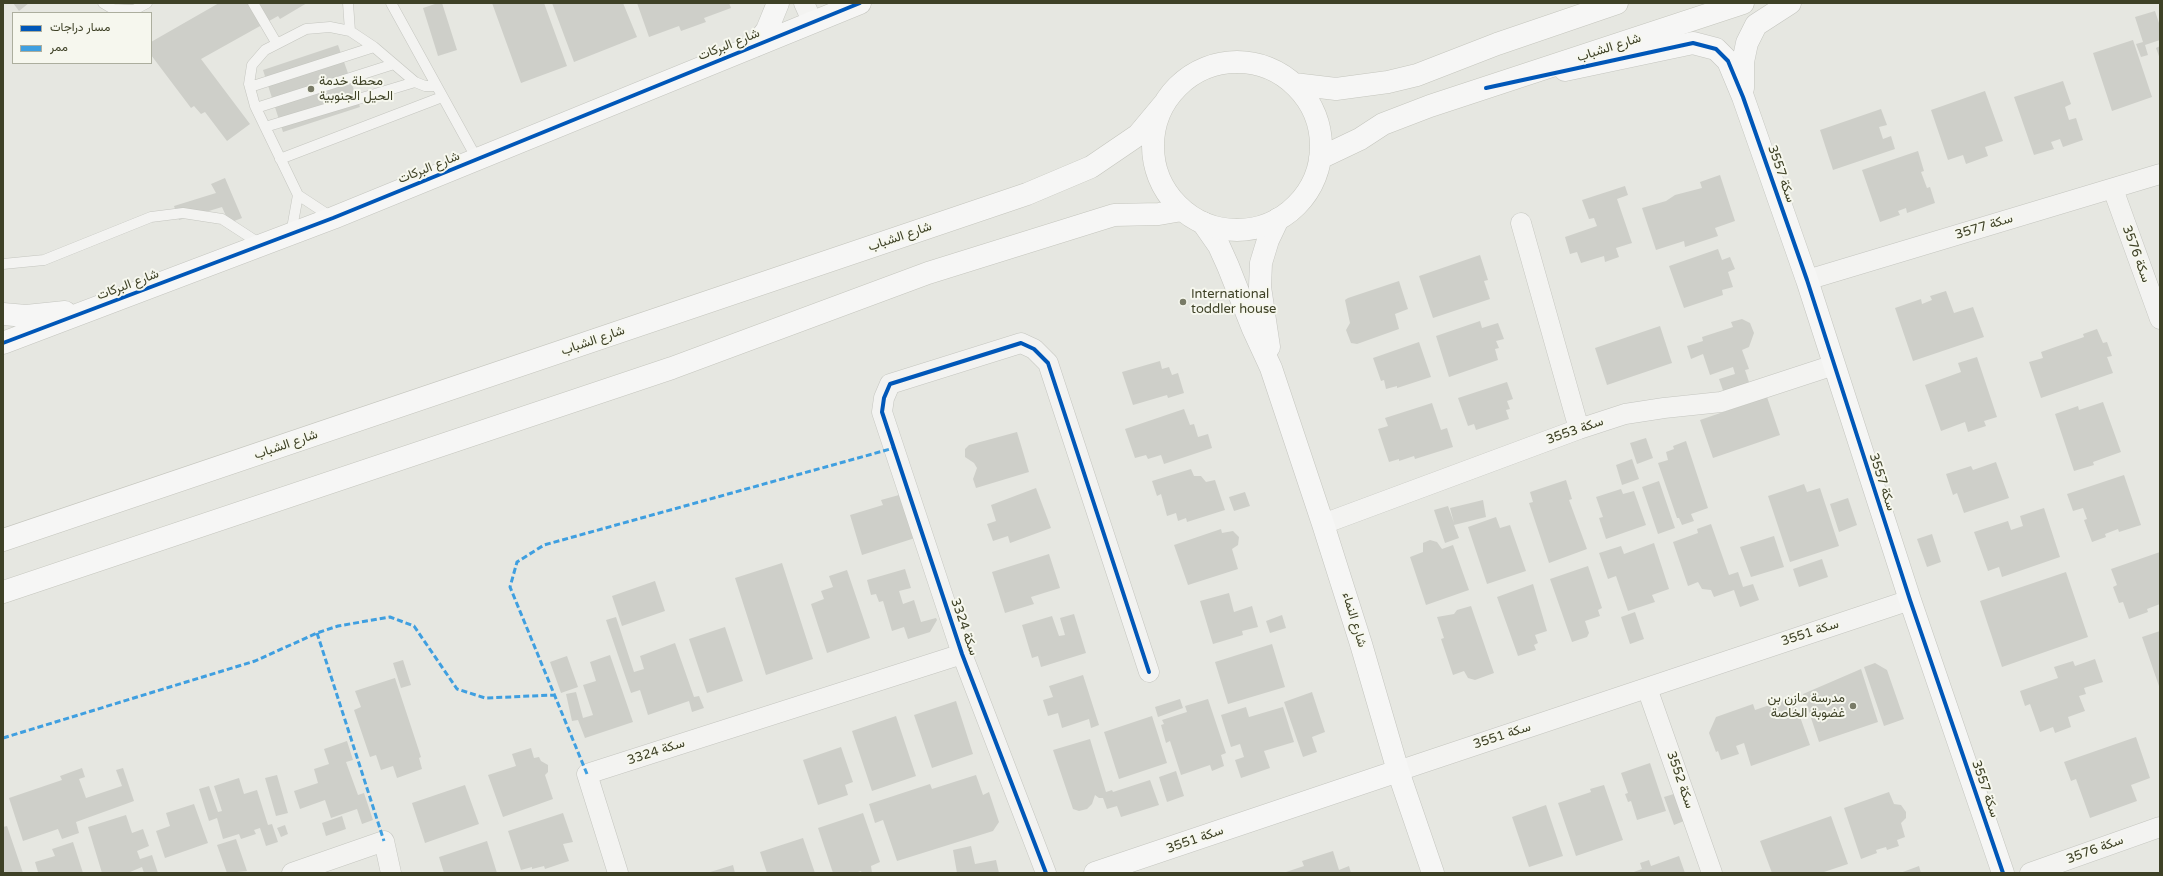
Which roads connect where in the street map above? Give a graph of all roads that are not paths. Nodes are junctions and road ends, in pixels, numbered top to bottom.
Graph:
1 (103, 3) edge
2 (147, 3) edge
3 (253, 3) edge
4 (348, 3) edge
5 (391, 3) edge
6 (778, 3) edge
7 (860, 3) edge
8 (1588, 3) edge
9 (1617, 3) edge
10 (1743, 3) edge
11 (1790, 3) edge
12 (808, 12) edge
13 (350, 31) junction
14 (277, 44) junction
15 (1497, 44) junction
16 (755, 46) junction
17 (374, 47) junction
18 (394, 64) junction
19 (414, 82) junction
20 (1294, 84) junction
21 (436, 86) junction
22 (250, 87) junction
23 (1486, 88) junction
24 (442, 97) junction
25 (1743, 97) junction
26 (1163, 105) junction
27 (256, 108) junction
28 (265, 126) junction
29 (1320, 158) junction
30 (280, 159) junction
31 (477, 159) junction
32 (2160, 174) edge
33 (2113, 189) junction
34 (298, 195) junction
35 (1182, 210) junction
36 (333, 218) junction
37 (1278, 219) junction
38 (1203, 223) junction
39 (1520, 223) dead end
40 (291, 234) junction
41 (262, 245) junction
42 (3, 264) edge
43 (1807, 280) junction
44 (92, 310) junction
45 (3, 314) edge
46 (2160, 319) edge
47 (3, 343) edge
48 (1834, 364) junction
49 (1271, 368) junction
50 (1579, 429) junction
51 (1323, 524) junction
52 (3, 540) edge
53 (3, 592) edge
54 (1910, 600) junction
55 (962, 654) junction
56 (1149, 672) dead end
57 (1647, 688) junction
58 (1398, 771) junction
59 (2160, 827) edge
60 (1139, 867) edge
61 (292, 873) edge
62 (391, 873) edge
63 (618, 873) edge
64 (1046, 873) edge
65 (1095, 873) edge
66 (1433, 873) edge
67 (1712, 873) edge
68 (2003, 873) edge
69 (2030, 873) edge

1 - 2 lane
3 - 14 lane
4 - 13 lane
5 - 21 lane
6 - 16 main road
7 - 12 main road, شارع البركات
8 - 15 main road
9 - 15 main road
10 - 23 main road, شارع الشباب
11 - 25 main road
12 - 16 main road, شارع البركات
13 - 14 lane
13 - 17 lane
14 - 22 lane
15 - 20 main road
16 - 31 main road, شارع البركات
17 - 18 lane
17 - 22 lane
18 - 19 lane
18 - 27 lane
19 - 21 lane
19 - 28 lane
20 - 26 main road, شارع الشباب
20 - 29 main road
21 - 24 lane
22 - 27 lane
23 - 25 main road, سكة 3557
23 - 29 main road, شارع الشباب
24 - 30 lane
24 - 31 lane
25 - 43 main road, سكة 3557
26 - 35 main road
26 - 52 main road, شارع الشباب
27 - 28 lane
28 - 30 lane
29 - 37 main road
30 - 34 lane
31 - 36 main road, شارع البركات
32 - 33 street, سكة 3577
33 - 43 street, سكة 3577
33 - 46 street, سكة 3576
34 - 36 lane
34 - 40 lane
35 - 38 main road
35 - 53 main road
36 - 40 main road, شارع البركات
37 - 38 main road
37 - 49 main road, شارع النماء
38 - 49 main road, شارع النماء
39 - 50 street
40 - 41 main road, شارع البركات
41 - 42 lane
41 - 44 main road, شارع البركات
43 - 48 main road, سكة 3557
44 - 45 main road
44 - 47 main road, شارع البركات
48 - 50 street, سكة 3553
48 - 54 main road, سكة 3557
49 - 51 main road, شارع النماء
50 - 51 street, سكة 3553
51 - 58 main road, شارع النماء
54 - 57 street, سكة 3551
54 - 68 main road, سكة 3557
55 - 56 street, سكة 3324
55 - 63 street, سكة 3324
55 - 64 street, سكة 3324
57 - 58 street, سكة 3551
57 - 67 street, سكة 3552
58 - 60 main road, سكة 3551
58 - 66 main road, شارع النماء
59 - 69 street, سكة 3576
60 - 65 main road, سكة 3551
61 - 62 street

